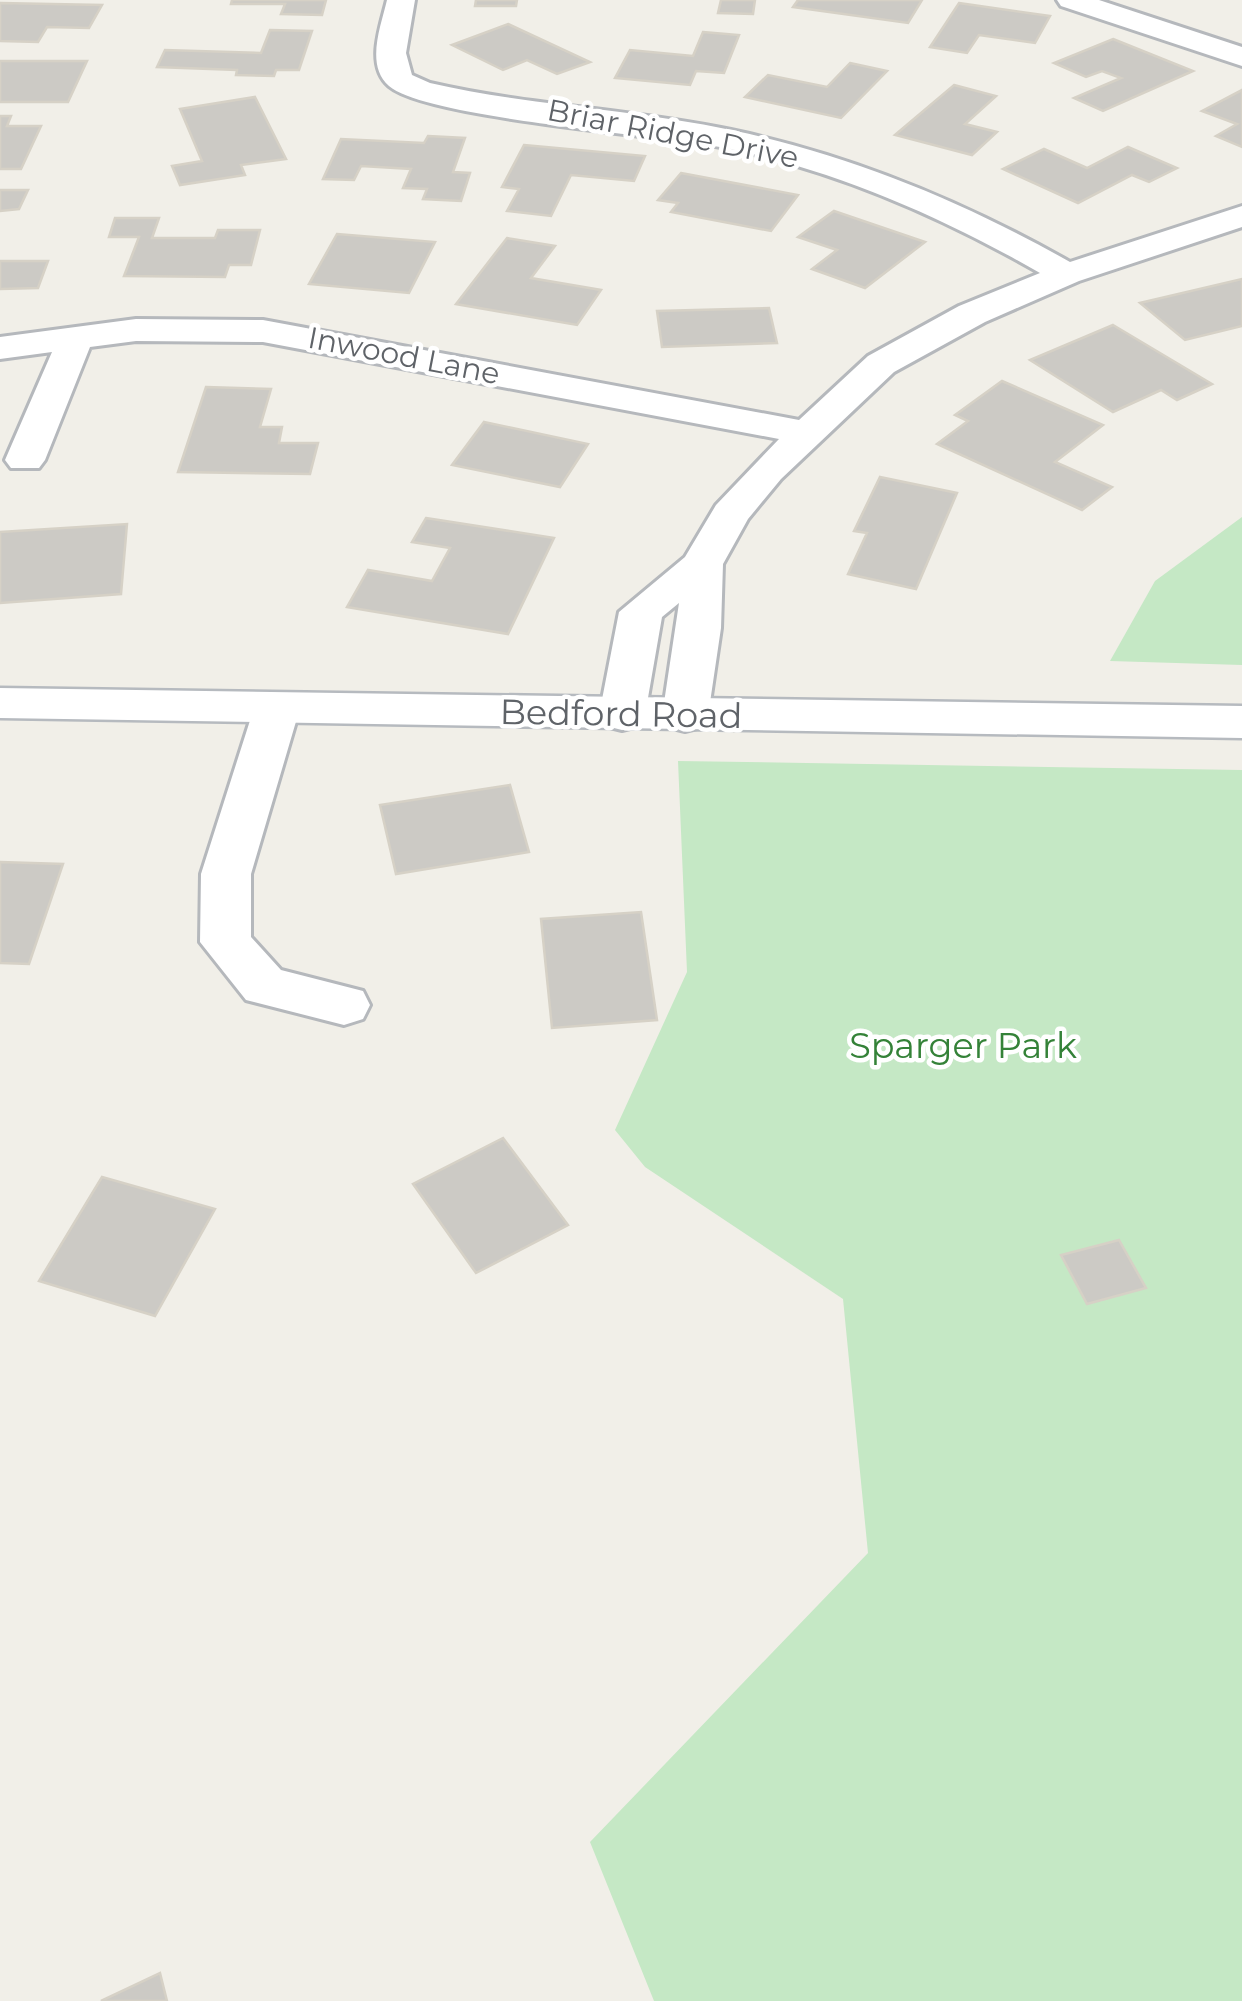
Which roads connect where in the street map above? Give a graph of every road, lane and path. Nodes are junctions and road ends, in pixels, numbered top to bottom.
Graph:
1 (401, 0) edge
2 (1071, 0) edge
3 (1242, 58) edge
4 (1242, 216) edge
5 (1067, 274) junction
6 (77, 335) junction
7 (0, 348) edge
8 (804, 432) junction
9 (25, 460) dead end
10 (702, 564) junction
11 (0, 703) edge
12 (277, 708) junction
13 (622, 714) junction
14 (686, 716) junction
15 (1242, 722) edge
16 (344, 1005) dead end

1 - 5 street, Briar Ridge Drive
2 - 3 street
4 - 5 street
5 - 8 street
6 - 7 street, Inwood Lane
6 - 8 street, Inwood Lane
6 - 9 street
8 - 10 street
10 - 13 street
10 - 14 street
11 - 12 street, Bedford Road
12 - 13 street, Bedford Road
12 - 16 street
13 - 14 street, Bedford Road
14 - 15 street, Bedford Road

